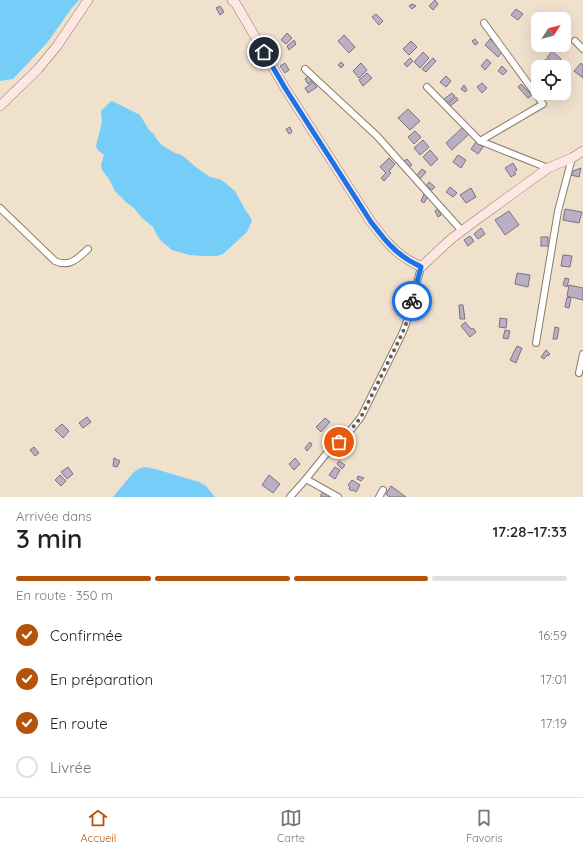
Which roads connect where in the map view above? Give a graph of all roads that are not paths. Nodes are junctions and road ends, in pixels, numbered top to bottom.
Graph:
1 (88, 0) edge
2 (232, 0) edge
3 (484, 23) dead end
4 (575, 40) dead end
5 (583, 49) edge
6 (305, 69) dead end
7 (427, 88) dead end
8 (0, 106) edge
9 (480, 141) junction
10 (583, 151) edge
11 (572, 158) junction
12 (548, 168) junction
13 (0, 208) edge
14 (462, 231) junction
15 (88, 249) dead end
16 (421, 267) junction
17 (536, 343) dead end
18 (583, 354) edge
19 (579, 373) dead end
20 (306, 479) junction
21 (383, 490) dead end
22 (290, 497) edge
23 (338, 497) edge
24 (379, 497) edge

1 - 8 street
2 - 16 street
3 - 9 street
4 - 5 street
6 - 14 street
7 - 9 street
9 - 12 street
10 - 11 street
11 - 12 street
11 - 17 street
12 - 14 street
13 - 15 street
14 - 16 street
16 - 20 street
18 - 19 street
20 - 22 street
20 - 23 street
21 - 24 street

